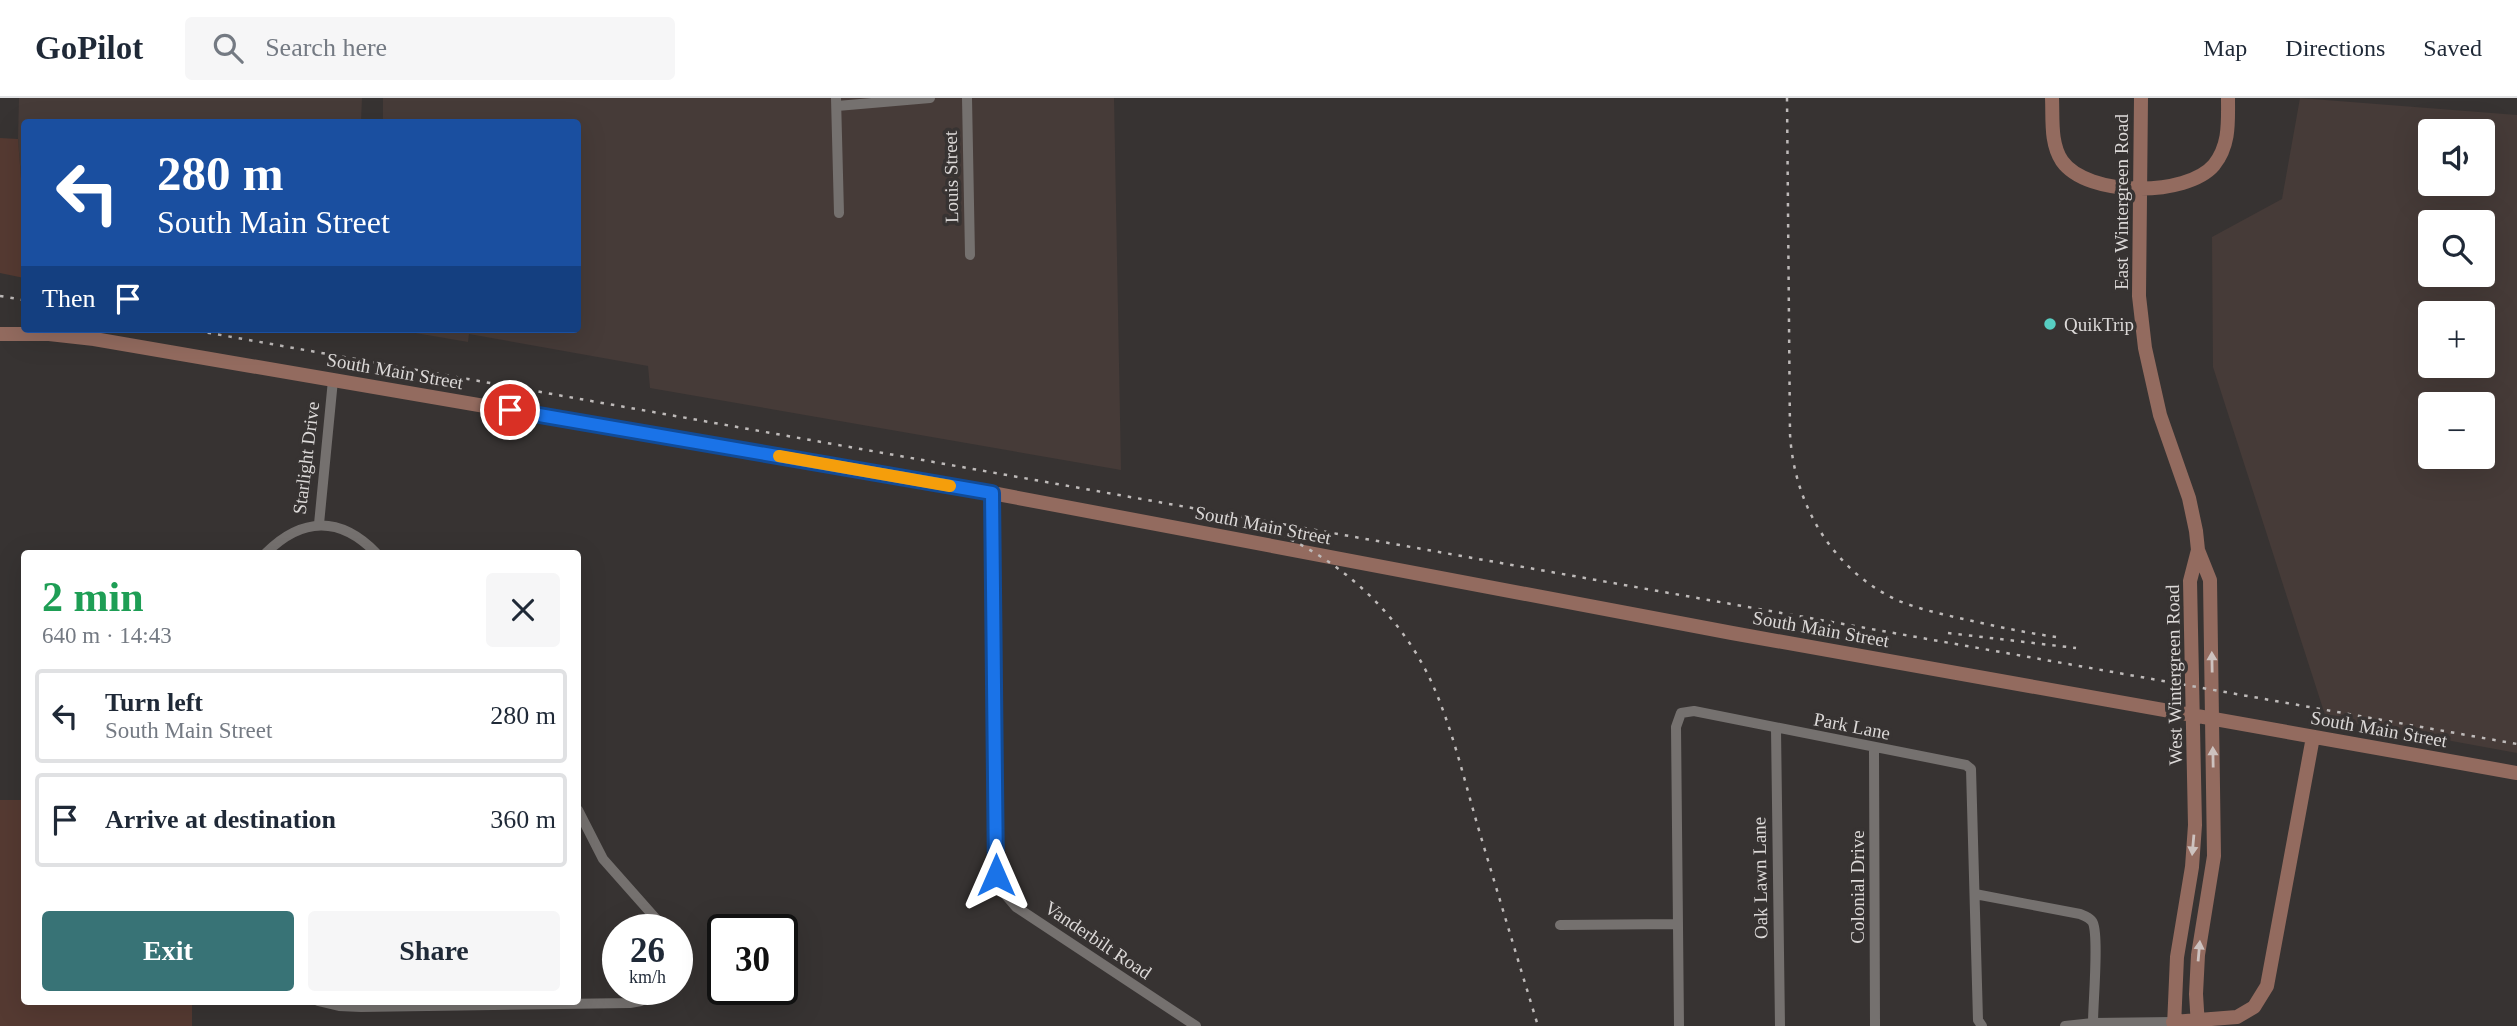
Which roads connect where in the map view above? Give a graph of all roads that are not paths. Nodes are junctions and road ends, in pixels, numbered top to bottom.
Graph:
1 (930, 98) edge
2 (967, 98) edge
3 (2052, 98) edge
4 (2141, 98) edge
5 (2228, 98) edge
6 (837, 102) edge
7 (2140, 187) junction
8 (839, 213) dead end
9 (970, 254) dead end
10 (0, 334) edge
11 (333, 380) junction
12 (992, 493) junction
13 (319, 524) junction
14 (269, 550) edge
15 (373, 550) edge
16 (2198, 550) junction
17 (1776, 729) junction
18 (2313, 737) junction
19 (1874, 748) junction
20 (2517, 774) edge
21 (581, 816) edge
22 (1975, 894) junction
23 (652, 914) edge
24 (1677, 924) junction
25 (1560, 925) dead end
26 (581, 1003) edge
27 (602, 1003) edge
28 (335, 1005) edge
29 (459, 1005) edge
30 (2093, 1023) junction
31 (2197, 1023) edge
32 (2174, 1024) edge
33 (1196, 1026) edge
34 (1679, 1026) edge
35 (1780, 1026) edge
36 (1875, 1026) edge
37 (1982, 1026) edge
38 (2065, 1026) edge

1 - 6 street
2 - 9 street, Louis Street
3 - 7 street
4 - 7 street, East Wintergreen Road
5 - 7 street
6 - 8 street
7 - 16 street, East Wintergreen Road
10 - 11 street, South Main Street
11 - 12 street, South Main Street
11 - 13 street, Starlight Drive
12 - 18 street, South Main Street
12 - 33 street, Vanderbilt Road
13 - 14 street, Starlight Drive
13 - 15 street
31 -> 16 street, West Wintergreen Road
16 -> 32 street, West Wintergreen Road
17 - 19 street, Park Lane
17 - 24 street, Park Lane
17 - 35 street, Oak Lawn Lane
18 - 20 street, South Main Street
18 - 31 street
19 - 22 street, Park Lane
19 - 36 street, Colonial Drive
21 - 23 street
22 - 30 street
22 - 37 street, Park Lane
24 - 25 street
24 - 34 street, Park Lane
26 - 27 street
28 - 29 street
30 - 32 street
30 - 38 street
31 - 32 street

